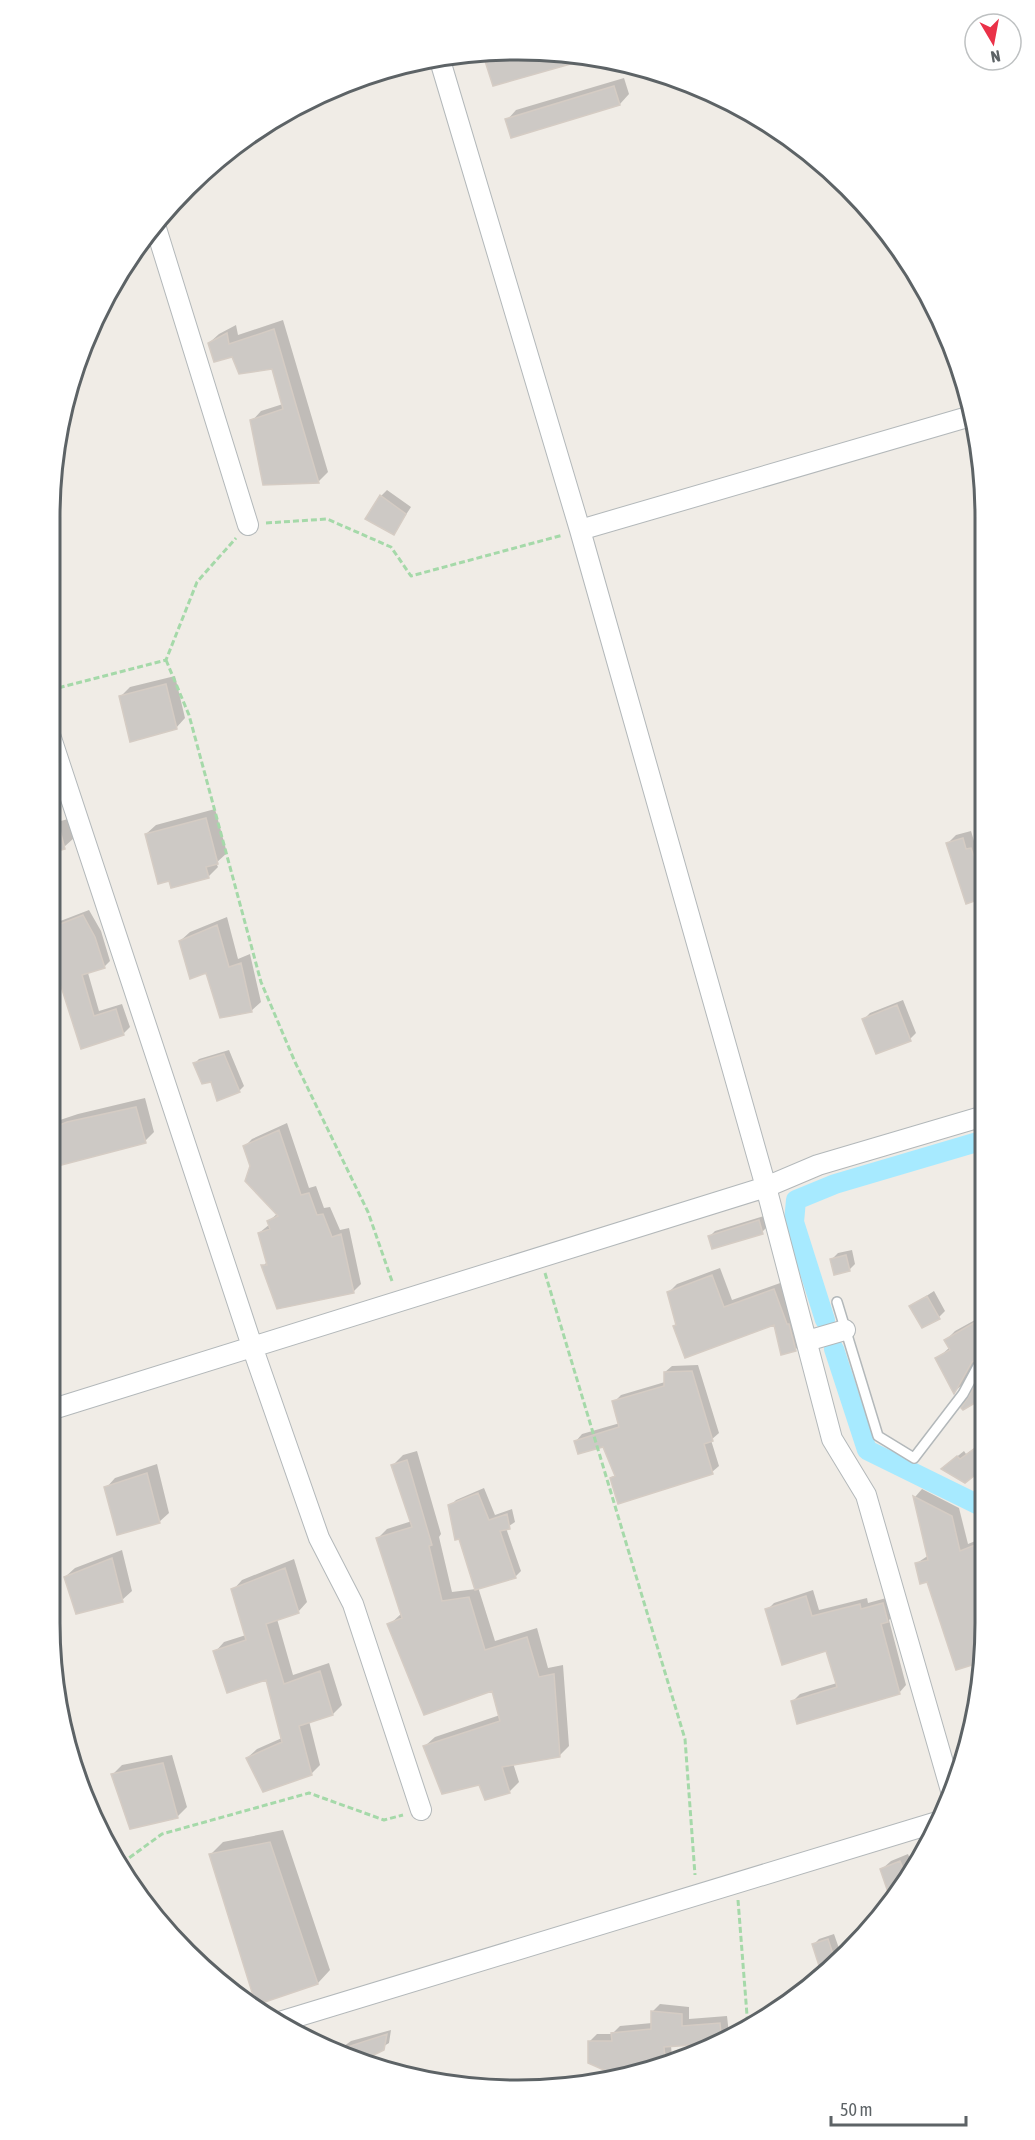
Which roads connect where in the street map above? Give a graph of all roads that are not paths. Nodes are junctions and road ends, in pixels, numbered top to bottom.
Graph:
1 (442, 67) edge
2 (158, 235) edge
3 (964, 418) edge
4 (248, 525) road end
5 (580, 530) junction
6 (60, 765) edge
7 (975, 1119) edge
8 (766, 1187) junction
9 (837, 1302) dead end
10 (845, 1330) junction
11 (807, 1341) junction
12 (253, 1349) junction
13 (975, 1372) edge
14 (60, 1407) edge
15 (948, 1779) edge
16 (421, 1810) road end
17 (928, 1825) edge
18 (289, 2019) edge

1 - 5 street
2 - 4 street
3 - 5 street
5 - 8 street
6 - 12 street
7 - 8 street
8 - 11 street
8 - 12 street
9 - 10 lane
10 - 11 street
10 - 13 lane
11 - 15 street
12 - 14 street
12 - 16 street
17 - 18 street

